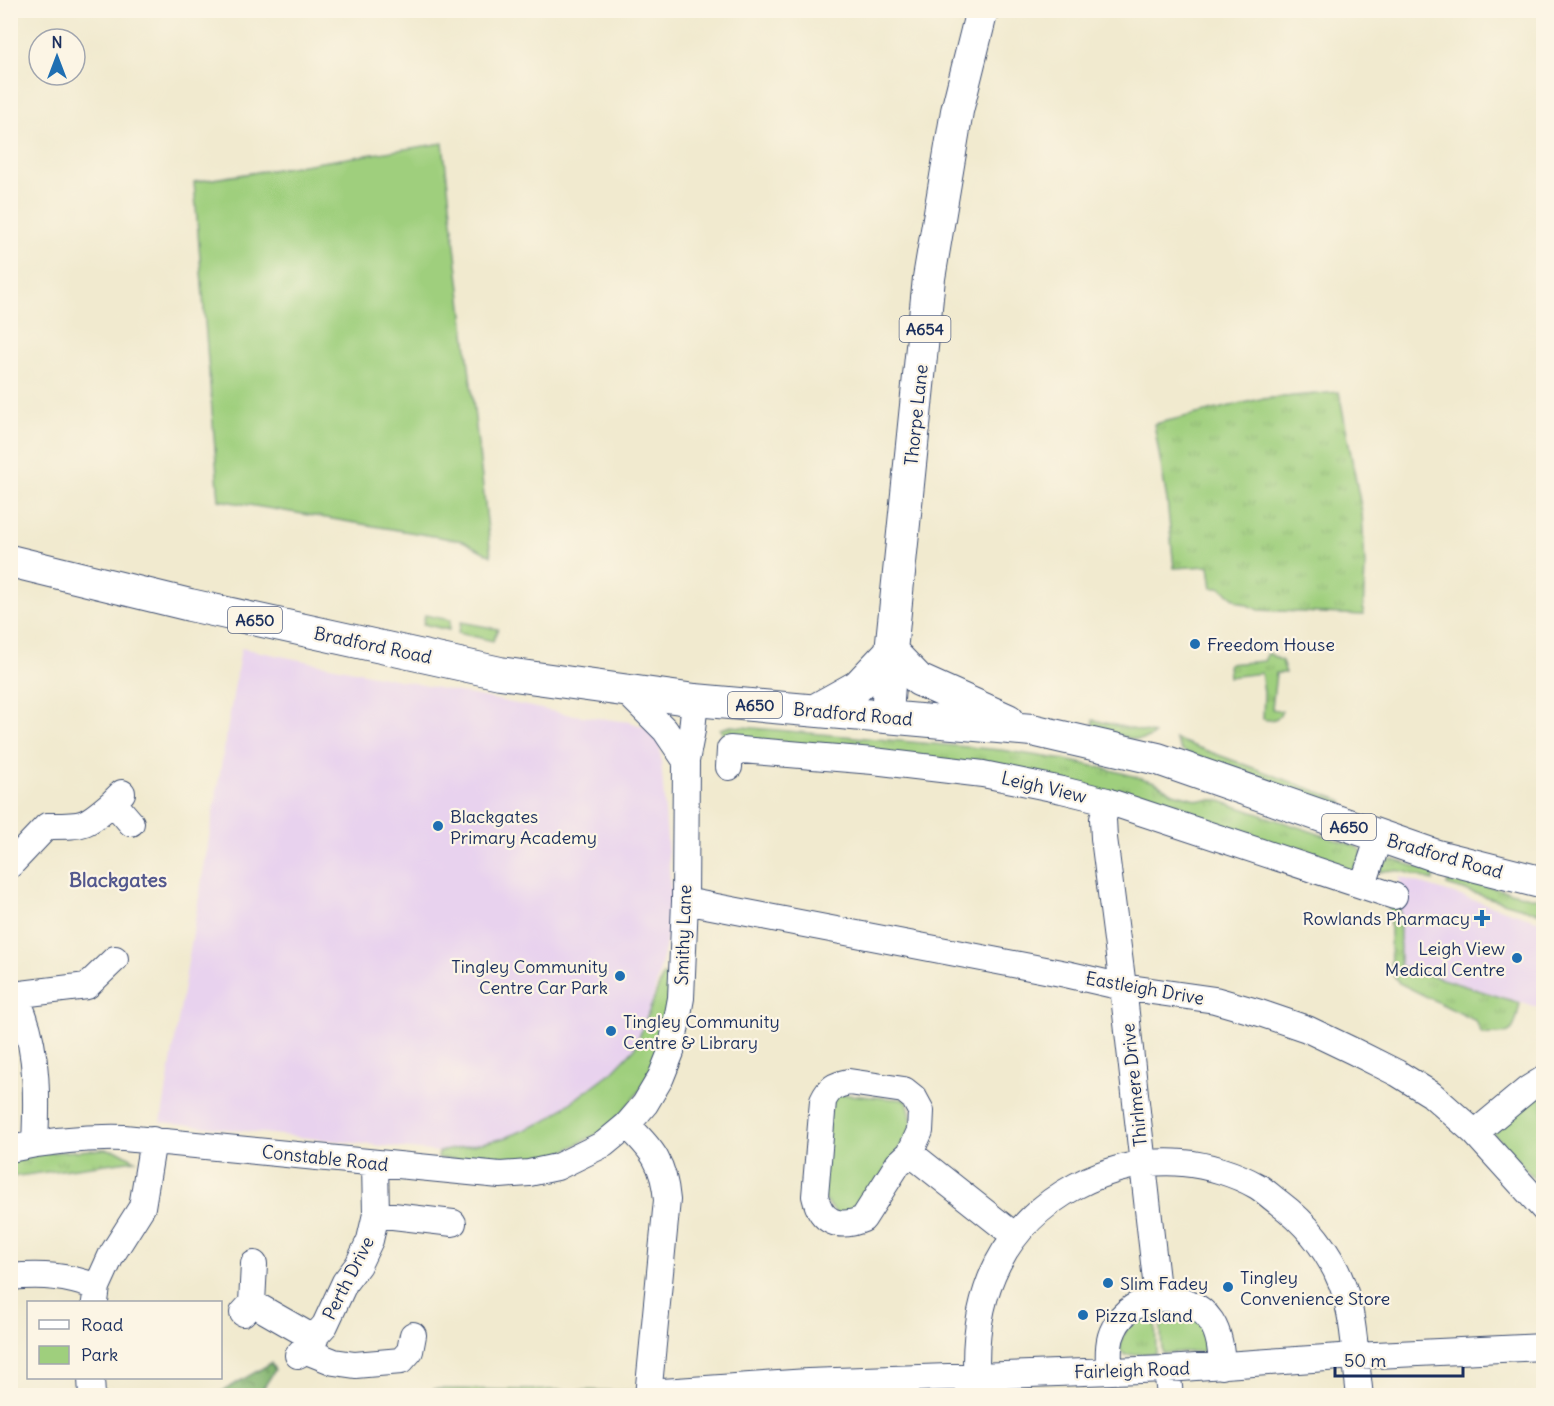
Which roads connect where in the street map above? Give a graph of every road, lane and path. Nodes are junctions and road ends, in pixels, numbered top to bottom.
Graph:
1 (982, 10) edge
2 (10, 561) edge
3 (891, 651) junction
4 (625, 690) junction
5 (694, 700) junction
6 (815, 710) junction
7 (887, 717) junction
8 (1032, 730) junction
9 (686, 761) junction
10 (729, 767) dead end
11 (1107, 801) junction
12 (131, 823) dead end
13 (1379, 837) junction
14 (11, 861) edge
15 (1544, 884) edge
16 (1363, 885) junction
17 (1394, 896) dead end
18 (684, 901) junction
19 (118, 954) dead end
20 (1123, 987) junction
21 (12, 992) edge
22 (1544, 1079) edge
23 (627, 1125) junction
24 (1475, 1133) junction
25 (153, 1140) junction
26 (35, 1144) junction
27 (10, 1149) edge
28 (909, 1153) junction
29 (375, 1164) junction
30 (1143, 1164) junction
31 (1543, 1206) edge
32 (376, 1214) junction
33 (453, 1223) dead end
34 (1015, 1236) junction
35 (254, 1264) dead end
36 (10, 1277) edge
37 (96, 1295) edge
38 (1158, 1298) junction
39 (413, 1335) dead end
40 (1544, 1347) edge
41 (306, 1348) junction
42 (1355, 1356) junction
43 (1222, 1366) junction
44 (1167, 1369) junction
45 (1109, 1371) junction
46 (91, 1379) edge
47 (977, 1385) edge
48 (808, 1389) edge
49 (648, 1394) edge
50 (92, 1395) edge
51 (1170, 1395) edge
52 (1360, 1395) edge

1 - 3 main road, Thorpe Lane / A654
2 - 4 main road, Bradford Road / A650
3 - 6 main road
3 - 7 main road, Thorpe Lane / A654
3 - 8 main road
4 - 5 main road, Bradford Road / A650
4 - 9 street
5 - 6 main road, Bradford Road / A650
5 - 9 street, Smithy Lane
6 - 7 main road, Bradford Road / A650
7 - 8 main road, Bradford Road / A650
8 - 13 main road, Bradford Road / A650
9 - 18 street, Smithy Lane
10 - 11 street, Leigh View
11 - 16 street, Leigh View
11 - 20 street, Thirlmere Drive
12 - 14 street
13 - 15 main road, Bradford Road / A650
13 - 16 street
16 - 17 street, Leigh View
18 - 20 street, Eastleigh Drive
18 - 23 street, Smithy Lane
19 - 21 street
20 - 24 street, Eastleigh Drive
20 - 30 street, Thirlmere Drive
21 - 26 street
22 - 24 street
23 - 29 street, Constable Road
23 - 49 street
24 - 31 street, Eastleigh Drive
25 - 26 street, Constable Road
25 - 29 street, Constable Road
25 - 37 street
26 - 27 street, Constable Road
28 - 28 street
28 - 34 street
29 - 32 street, Perth Drive
30 - 34 street
30 - 38 street, Thirlmere Drive
30 - 42 street
32 - 33 street, Perth Drive
32 - 41 street, Perth Drive
34 - 47 street
35 - 41 street, Perth Drive
36 - 37 street
38 - 43 street
38 - 45 street
39 - 41 street, Perth Drive
40 - 42 street, Fairleigh Road
42 - 43 street, Fairleigh Road
42 - 52 street
43 - 44 street, Fairleigh Road
44 - 45 street, Fairleigh Road
44 - 51 street
45 - 47 street, Fairleigh Road
46 - 50 street
47 - 48 street, Fairleigh Road
48 - 49 street, Fairleigh Road

